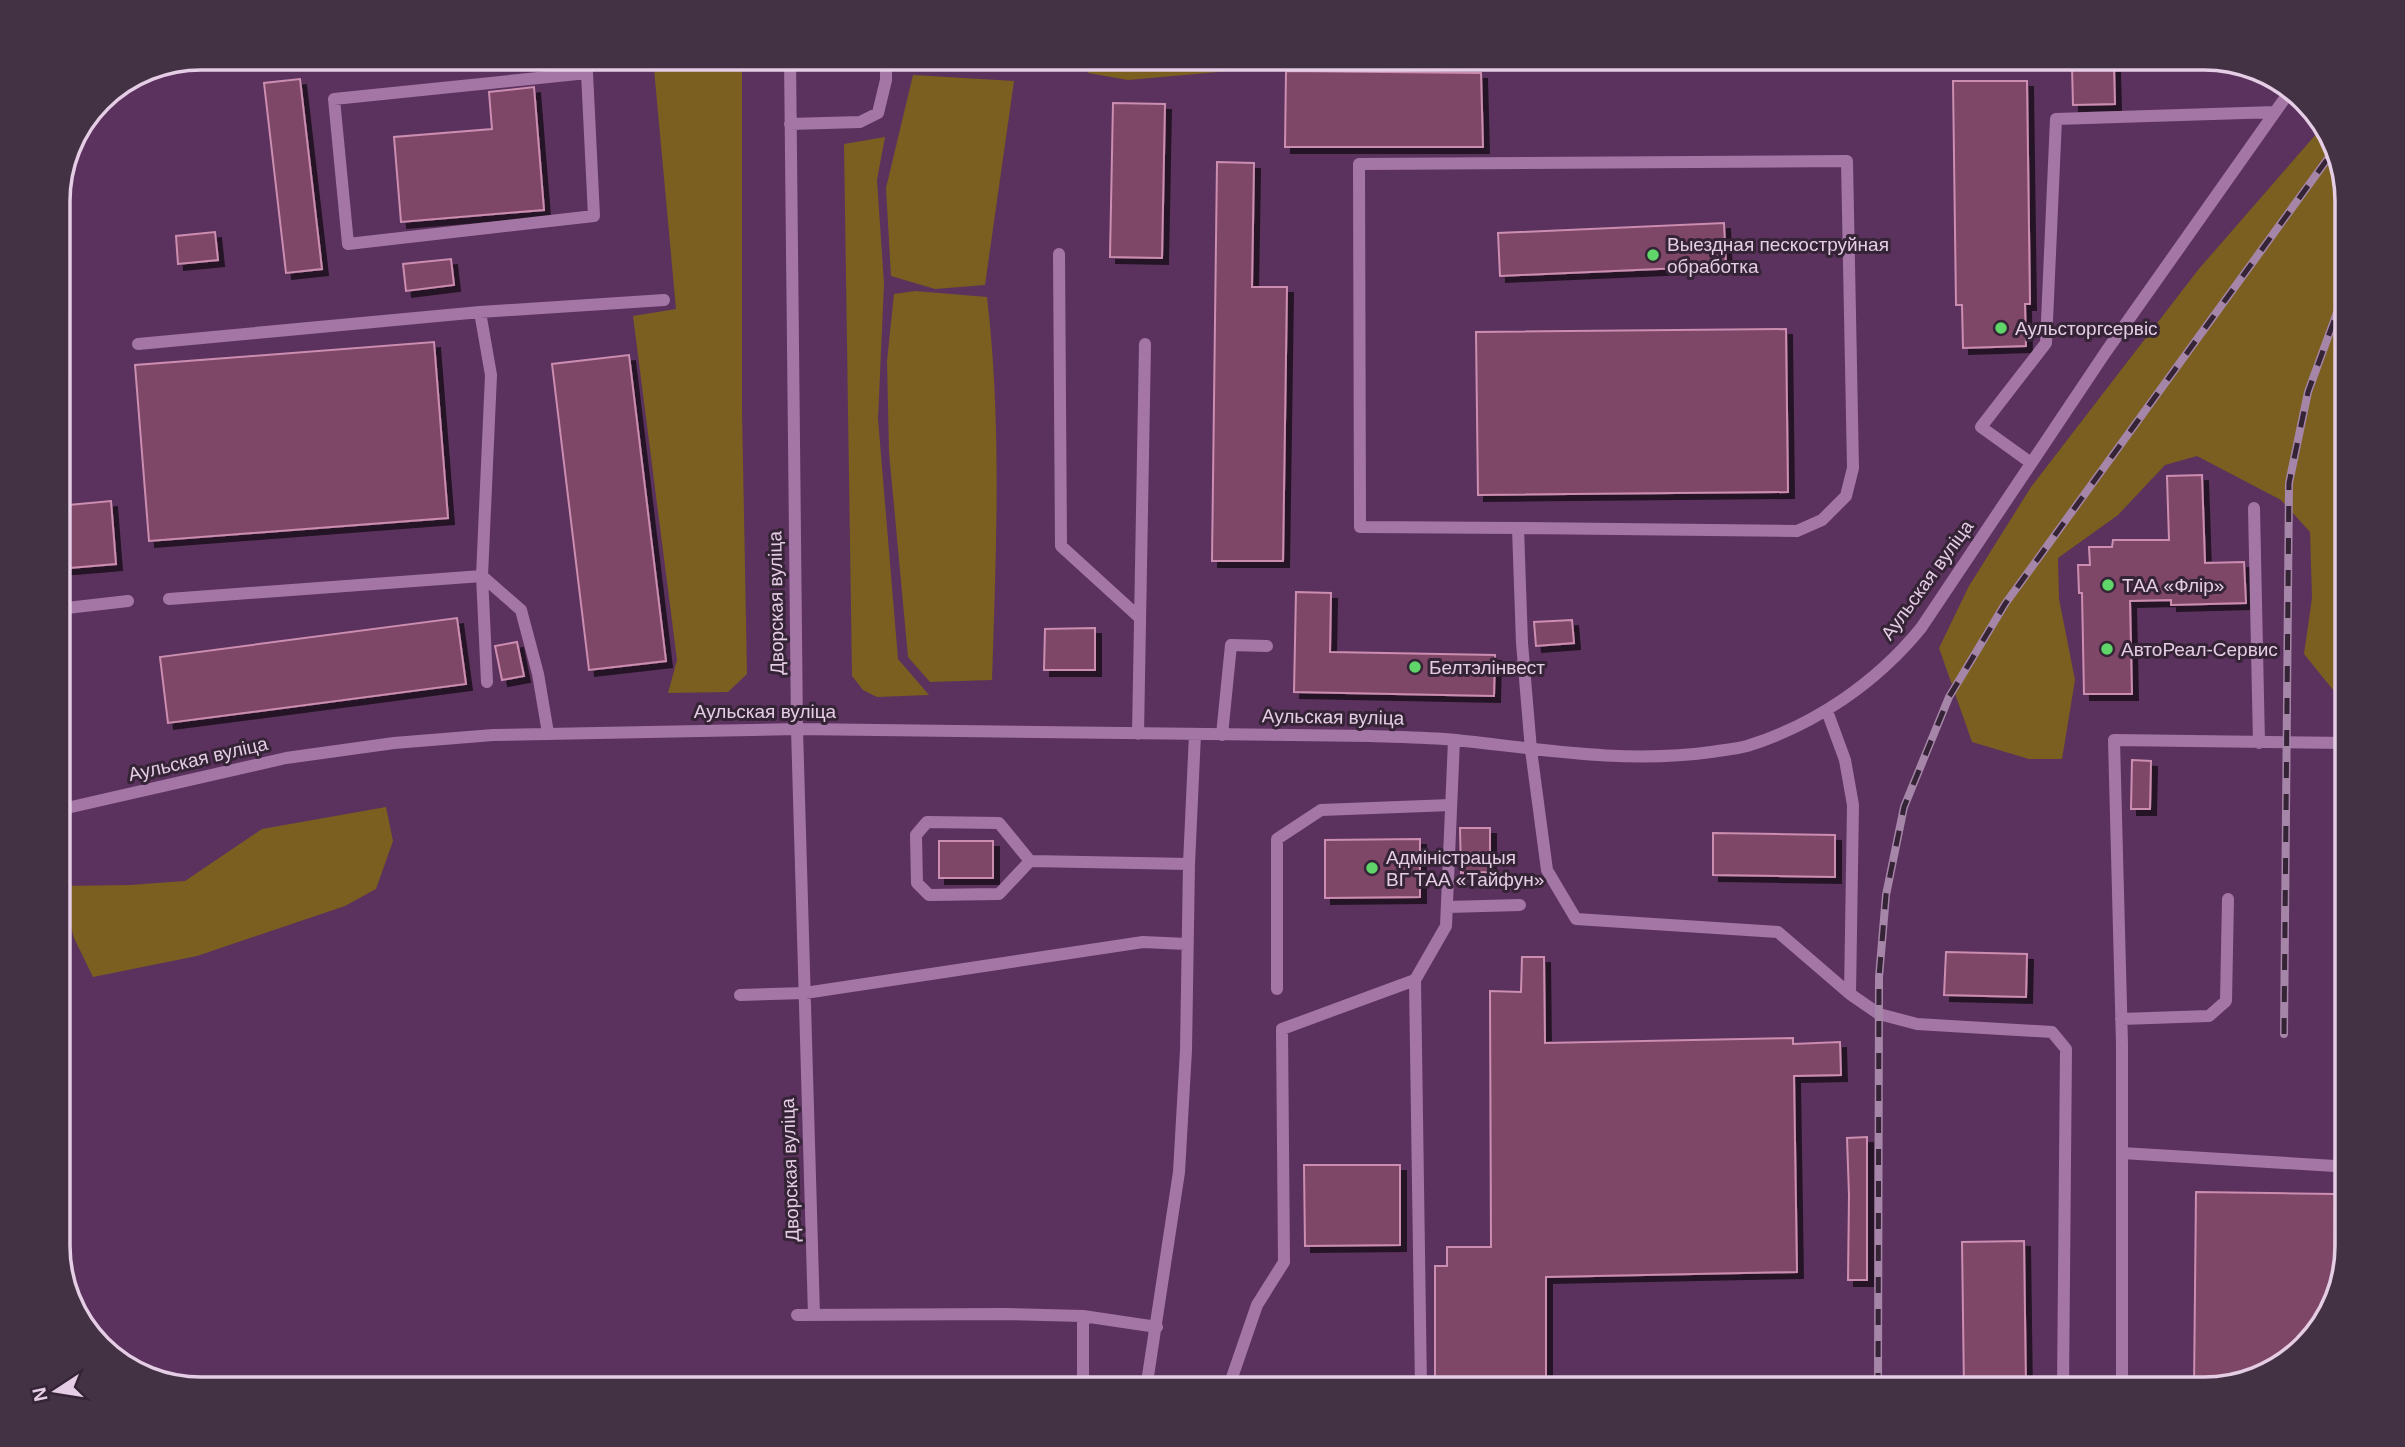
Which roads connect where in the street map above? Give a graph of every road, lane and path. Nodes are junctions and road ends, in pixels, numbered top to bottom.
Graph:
1 (587, 70) edge
2 (790, 70) edge
3 (886, 70) edge
4 (587, 73) junction
5 (2285, 98) edge
6 (2275, 113) junction
7 (790, 124) junction
8 (1059, 254) dead end
9 (664, 300) dead end
10 (480, 312) junction
11 (138, 344) dead end
12 (1145, 344) dead end
13 (2031, 463) junction
14 (2254, 508) dead end
15 (1518, 528) junction
16 (482, 576) junction
17 (169, 599) dead end
18 (128, 601) dead end
19 (70, 608) edge
20 (1140, 618) junction
21 (1267, 646) dead end
22 (487, 682) dead end
23 (1827, 711) junction
24 (797, 729) junction
25 (548, 733) junction
26 (1138, 734) junction
27 (1195, 734) junction
28 (1222, 735) junction
29 (1454, 740) junction
30 (2259, 743) junction
31 (2335, 743) edge
32 (1531, 750) junction
33 (1451, 806) junction
34 (70, 807) edge
35 (1030, 861) junction
36 (1189, 864) junction
37 (2228, 899) dead end
38 (1520, 905) dead end
39 (1447, 907) junction
40 (1187, 944) junction
41 (1415, 980) junction
42 (1276, 989) dead end
43 (804, 993) junction
44 (1850, 994) junction
45 (740, 995) dead end
46 (2121, 1019) junction
47 (2122, 1153) junction
48 (2335, 1166) dead end
49 (797, 1315) dead end
50 (814, 1315) junction
51 (1083, 1316) junction
52 (1157, 1327) junction
53 (1083, 1377) edge
54 (1148, 1377) edge
55 (1232, 1377) edge
56 (1421, 1377) edge
57 (2063, 1377) edge
58 (2122, 1377) edge

1 - 4 street
2 - 7 street, Дворская вуліца
3 - 7 street
4 - 4 street
5 - 6 street, Аульская вуліца
6 - 13 street, Аульская вуліца
6 - 13 street
7 - 24 street, Дворская вуліца
8 - 20 street
9 - 10 street
10 - 11 street
10 - 16 street
12 - 20 street
13 - 23 street, Аульская вуліца
14 - 30 street
15 - 15 street
15 - 32 street
16 - 17 street
16 - 22 street
16 - 25 street
18 - 19 street
20 - 26 street
21 - 28 street
23 - 32 street, Аульская вуліца
23 - 44 street
24 - 25 street, Аульская вуліца
24 - 26 street, Аульская вуліца
24 - 43 street, Дворская вуліца
25 - 34 street, Аульская вуліца
26 - 27 street, Аульская вуліца
27 - 28 street, Аульская вуліца
27 - 36 street
28 - 29 street, Аульская вуліца
29 - 32 street, Аульская вуліца
29 - 33 street
30 - 31 street
30 - 46 street
32 - 44 street
33 - 39 street
33 - 42 street
35 - 35 street
35 - 36 street
36 - 40 street
37 - 46 street
38 - 39 street
39 - 41 street
40 - 43 street
40 - 52 street
41 - 55 street
41 - 56 street
43 - 45 street
43 - 50 street, Дворская вуліца
44 - 57 street
46 - 47 street
47 - 48 street
47 - 58 street
49 - 50 street
50 - 51 street
51 - 52 street
51 - 53 street
52 - 54 street

